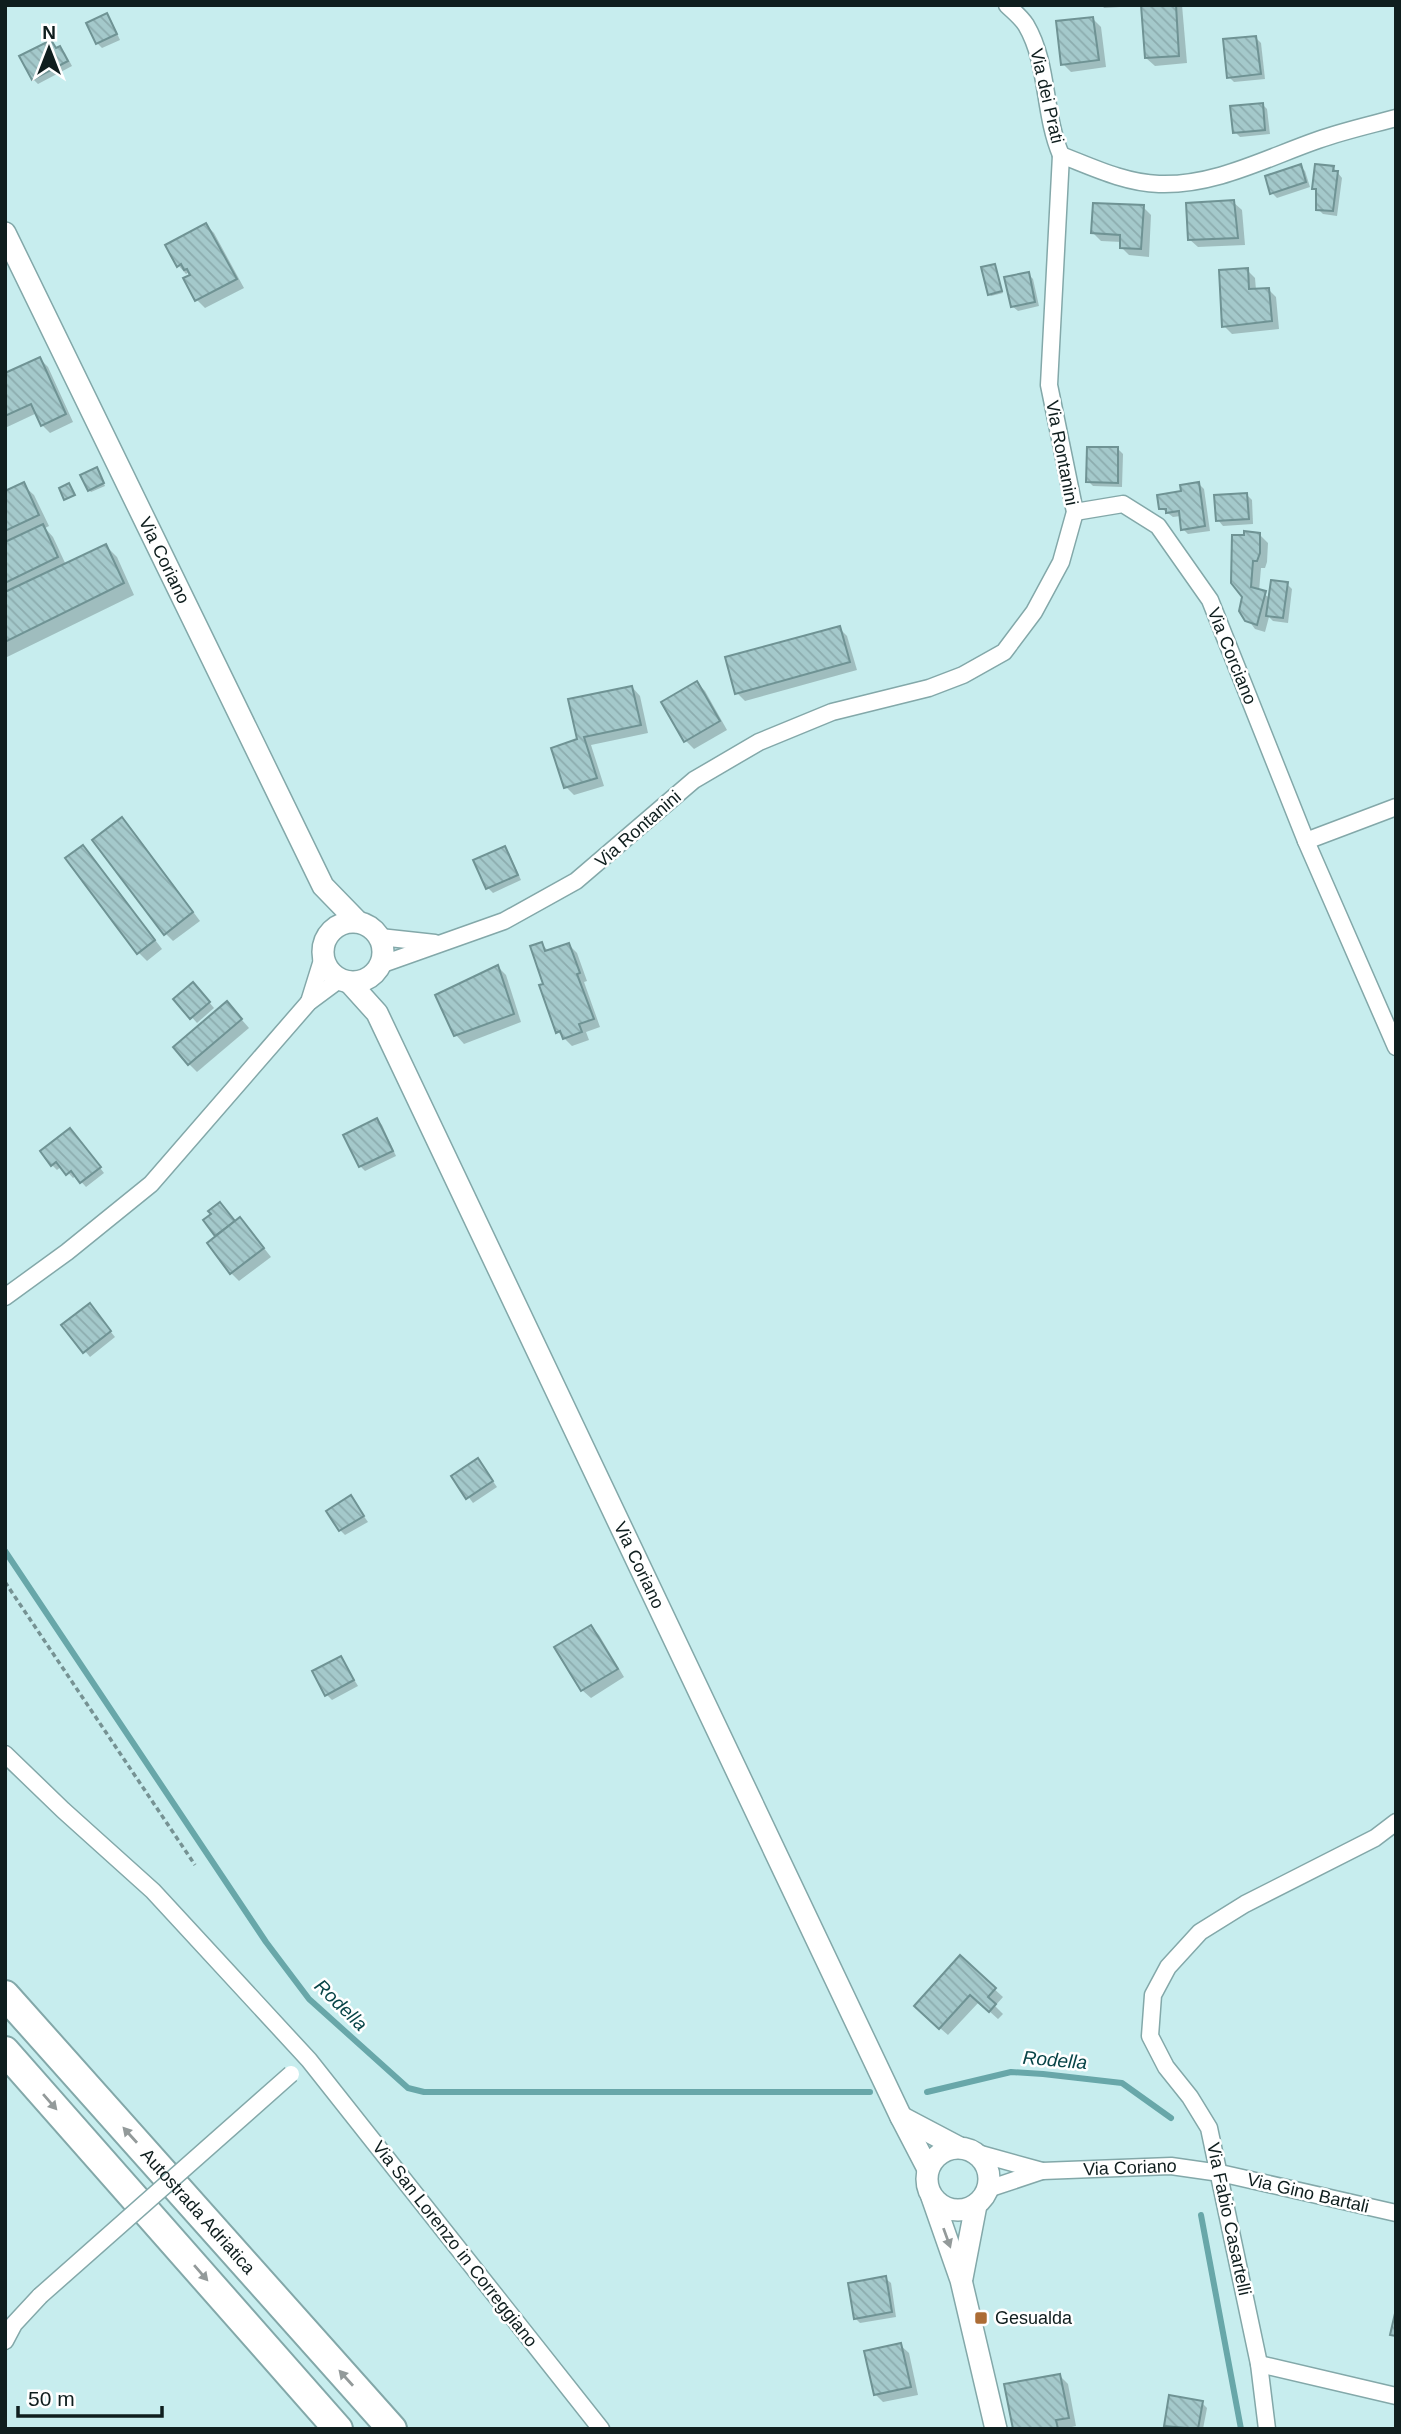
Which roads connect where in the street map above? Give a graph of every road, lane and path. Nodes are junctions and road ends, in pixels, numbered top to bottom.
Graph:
1 (1007, 5) edge
2 (1396, 118) edge
3 (1061, 155) junction
4 (8, 247) edge
5 (1075, 512) junction
6 (1396, 807) edge
7 (1306, 841) junction
8 (323, 886) junction
9 (358, 922) junction
10 (380, 937) junction
11 (441, 944) junction
12 (324, 947) junction
13 (378, 969) junction
14 (344, 980) junction
15 (309, 1002) junction
16 (377, 1013) junction
17 (1396, 1047) edge
18 (5, 1297) edge
19 (5, 1582) edge
20 (5, 1754) edge
21 (1396, 1822) edge
22 (195, 1865) dead end
23 (5, 1994) edge
24 (5, 2051) edge
25 (309, 2060) junction
26 (901, 2117) junction
27 (967, 2150) junction
28 (928, 2169) junction
29 (1042, 2171) junction
30 (1220, 2173) junction
31 (932, 2197) junction
32 (982, 2197) junction
33 (1396, 2213) edge
34 (961, 2280) junction
35 (5, 2341) edge
36 (1259, 2364) junction
37 (1396, 2396) edge
38 (338, 2429) edge
39 (392, 2429) edge
40 (601, 2429) edge
41 (996, 2429) edge
42 (1267, 2429) edge

1 - 3 street, Via dei Prati
2 - 3 street
3 - 5 street, Via Rontanini
4 - 8 main road, Via Coriano
5 - 7 street, Via Corciano
5 - 11 street, Via Rontanini
6 - 7 street
7 - 17 street, Via Corciano
8 - 9 main road, Via Coriano
8 - 12 main road, Via Coriano
9 - 10 main road
9 - 12 main road
10 - 11 street, Via Rontanini
10 - 13 main road
11 - 13 street, Via Rontanini
12 - 14 main road
12 - 15 street
13 - 14 main road
13 - 16 main road, Via Coriano
14 - 15 street
14 - 16 main road, Via Coriano
15 - 18 street
16 - 26 main road, Via Coriano
19 - 22 path
20 - 25 street, Via San Lorenzo in Correggiano
21 - 30 street, Via Fabio Casartelli
39 -> 23 highway, Autostrada Adriatica
24 -> 38 highway
25 - 35 street, bridge
25 - 40 street, Via San Lorenzo in Correggiano
26 - 27 main road, Via Coriano
26 - 28 main road, Via Coriano
27 - 28 main road
27 - 29 street, Via Coriano
27 - 32 main road
28 - 31 main road
29 - 30 street, Via Coriano
29 - 32 street, Via Coriano
30 - 33 street, Via Gino Bartali
30 - 36 street, Via Fabio Casartelli
31 - 32 main road
31 -> 34 main road
32 - 34 main road
34 - 41 main road
36 - 37 street
36 - 42 street, Via Fabio Casartelli

